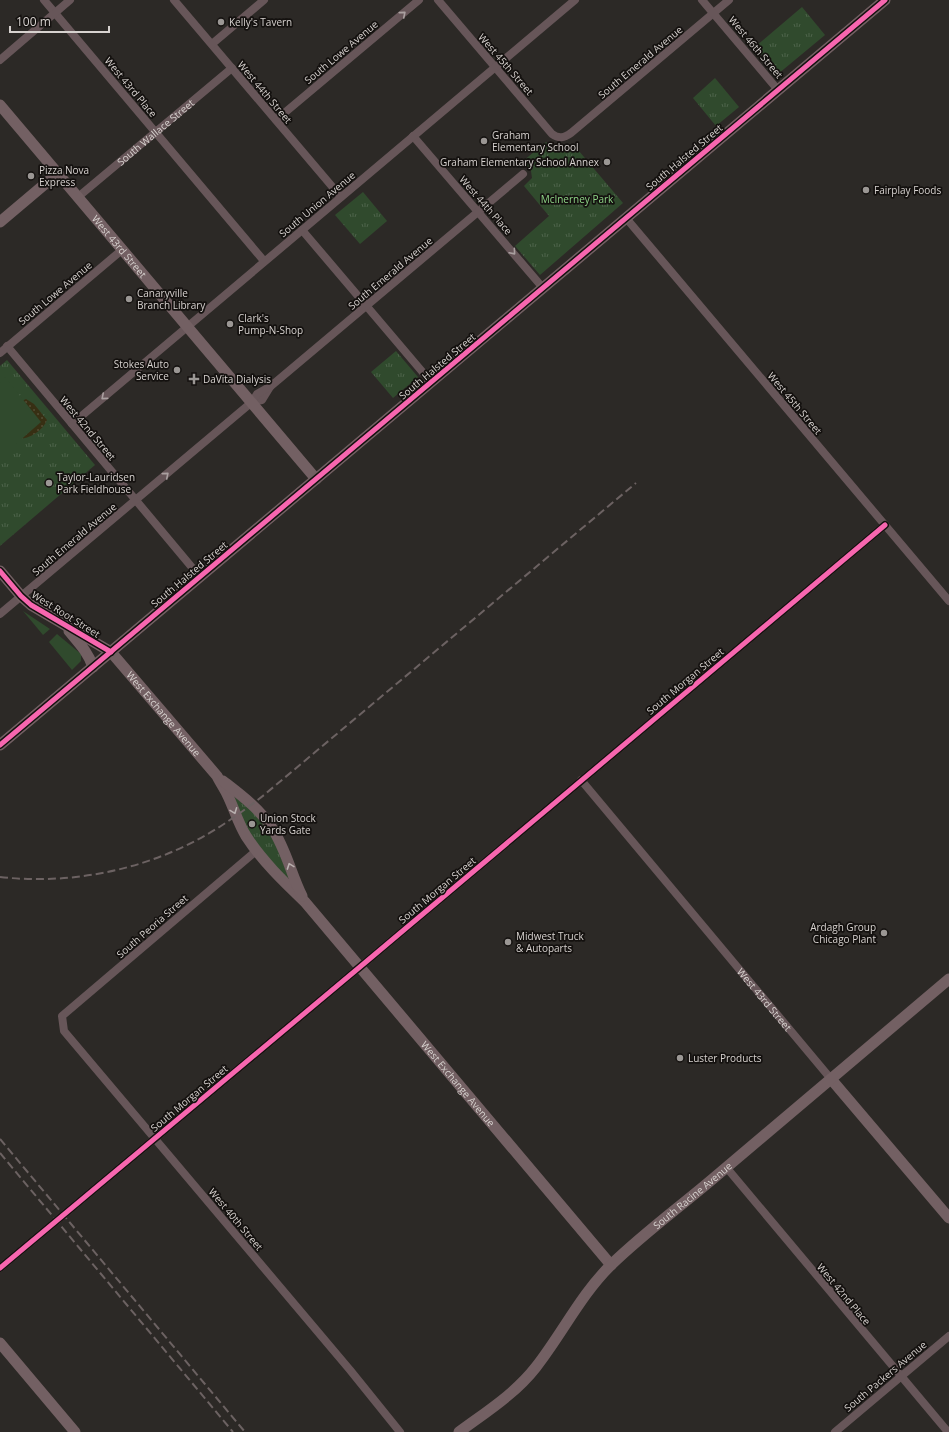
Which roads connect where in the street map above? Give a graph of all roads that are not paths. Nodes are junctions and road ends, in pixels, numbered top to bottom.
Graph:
1 (44, 0) edge
2 (70, 0) edge
3 (174, 0) edge
4 (264, 0) edge
5 (420, 0) edge
6 (438, 0) edge
7 (575, 0) edge
8 (702, 0) edge
9 (729, 0) edge
10 (885, 0) edge
11 (55, 13) junction
12 (714, 13) junction
13 (212, 44) junction
14 (0, 60) edge
15 (495, 67) junction
16 (232, 68) junction
17 (778, 90) junction
18 (0, 104) edge
19 (276, 120) junction
20 (156, 132) junction
21 (413, 136) junction
22 (562, 138) joint
23 (58, 173) junction
24 (523, 174) dead end
25 (341, 196) junction
26 (78, 197) junction
27 (478, 212) junction
28 (626, 218) junction
29 (0, 222) edge
30 (302, 230) junction
31 (123, 249) junction
32 (264, 261) junction
33 (543, 288) junction
34 (367, 306) junction
35 (187, 326) junction
36 (8, 346) junction
37 (0, 352) edge
38 (431, 382) junction
39 (252, 402) junction
40 (72, 424) junction
41 (316, 479) junction
42 (136, 500) junction
43 (885, 524) junction
44 (0, 571) edge
45 (200, 577) junction
46 (21, 596) junction
47 (949, 601) edge
48 (0, 614) edge
49 (62, 624) junction
50 (110, 652) junction
51 (93, 667) junction
52 (0, 745) edge
53 (217, 776) junction
54 (581, 780) junction
55 (256, 851) junction
56 (305, 902) junction
57 (360, 967) junction
58 (949, 979) edge
59 (62, 1016) joint
60 (831, 1079) junction
61 (155, 1138) junction
62 (726, 1167) junction
63 (949, 1218) edge
64 (611, 1264) junction
65 (0, 1268) edge
66 (949, 1336) edge
67 (0, 1343) edge
68 (902, 1376) junction
69 (75, 1432) edge
70 (400, 1432) edge
71 (459, 1432) edge
72 (835, 1432) edge
73 (948, 1432) edge

1 - 11 street, West 43rd Place
2 - 11 street
3 - 13 street, West 44th Street
4 - 13 street
19 -> 5 street, South Lowe Avenue
6 - 15 street, West 45th Street
7 - 15 street, South Union Avenue
8 - 12 street, West 46th Street
9 - 12 street, South Emerald Avenue
10 - 17 street, South Halsted Street
11 - 14 street
11 - 20 street, West 43rd Place
12 - 17 street, West 46th Street
12 - 22 street, South Emerald Avenue
13 - 16 street, West 44th Street
15 - 21 street, South Union Avenue
15 - 22 street, West 45th Street
16 - 19 street, West 44th Street
16 - 20 street, South Wallace Street
17 - 28 street, South Halsted Street
18 - 23 street, West 43rd Street
19 - 25 street, West 44th Street
20 - 26 street, South Wallace Street
20 - 32 street, West 43rd Place
21 - 25 street, South Union Avenue
21 - 27 street, West 44th Place
23 - 26 street, West 43rd Street
23 - 29 street
24 - 27 street, South Emerald Avenue
25 - 30 street, South Union Avenue
26 - 31 street, West 43rd Street
27 -> 33 street, West 44th Place
27 - 34 street, South Emerald Avenue
28 - 33 street, South Halsted Street
28 - 43 street, West 45th Street
30 - 32 street, South Union Avenue
30 - 34 street
31 - 35 street, West 43rd Street
31 - 36 street, South Lowe Avenue
32 - 35 street, South Union Avenue
33 - 38 street, South Halsted Street
34 - 38 street
34 - 39 street, South Emerald Avenue
35 - 39 street, West 43rd Street
35 -> 40 street, South Union Avenue
36 - 37 street, South Lowe Avenue
36 - 40 street, West 42nd Street
38 - 41 street, South Halsted Street
39 - 41 street, West 43rd Street
42 -> 39 street, South Emerald Avenue
40 - 42 street, West 42nd Street
41 - 45 street, South Halsted Street
42 - 45 street, West 42nd Street
42 - 46 street, South Emerald Avenue
43 - 47 street, West 45th Street
43 - 54 street, South Morgan Street
44 - 46 street, West Root Street
45 - 50 street, South Halsted Street
46 - 48 street, South Emerald Avenue
46 - 49 street, West Root Street
49 - 50 street, West Root Street
49 - 51 street
50 - 51 street, South Halsted Street
50 - 53 street, West Exchange Avenue
51 - 52 street, South Halsted Street
53 -> 55 street, West Exchange Avenue
56 -> 53 street, West Exchange Avenue
54 - 57 street, South Morgan Street
54 - 60 street, West 43rd Street
55 - 56 street, West Exchange Avenue
55 - 59 street, South Peoria Street
56 - 57 street, West Exchange Avenue
57 - 61 street, South Morgan Street
57 - 64 street, West Exchange Avenue
58 - 60 street, South Racine Avenue
59 - 61 street, West 40th Street
60 - 62 street, South Racine Avenue
60 - 63 street, West 43rd Street
61 - 65 street, South Morgan Street
61 - 70 street, West 40th Street
62 - 64 street, South Racine Avenue
62 - 68 street, West 42nd Place
64 - 71 street, South Racine Avenue
66 - 68 street, South Packers Avenue
67 - 69 street
68 - 72 street, South Packers Avenue
68 - 73 street, West 42nd Place

